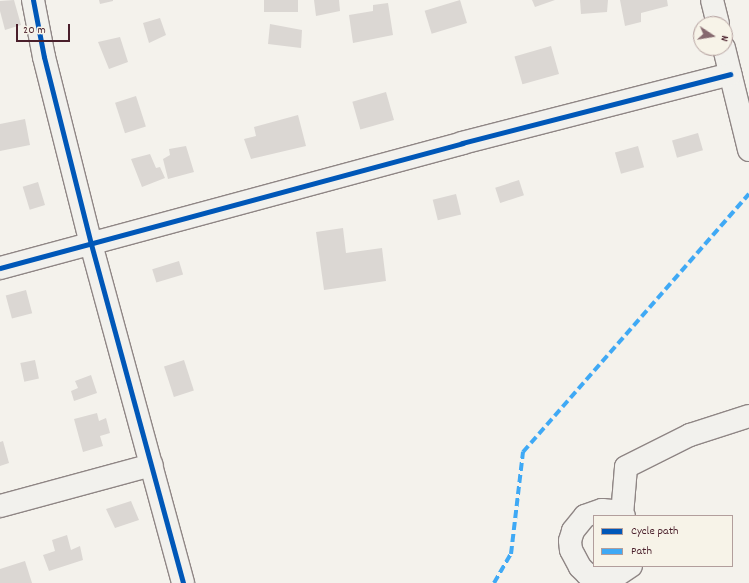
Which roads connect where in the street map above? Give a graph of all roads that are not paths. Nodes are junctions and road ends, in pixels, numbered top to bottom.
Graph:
1 (33, 0) edge
2 (712, 0) edge
3 (716, 16) edge
4 (726, 56) edge
5 (730, 74) junction
6 (749, 150) edge
7 (91, 244) junction
8 (0, 268) edge
9 (749, 416) edge
10 (152, 465) junction
11 (0, 506) edge
12 (623, 515) edge
13 (630, 567) edge
14 (183, 583) edge

1 - 7 street
2 - 3 street
4 - 5 street
5 - 6 street
5 - 7 street
7 - 8 street
7 - 10 street
9 - 12 street
10 - 11 street
10 - 14 street
12 - 13 street

